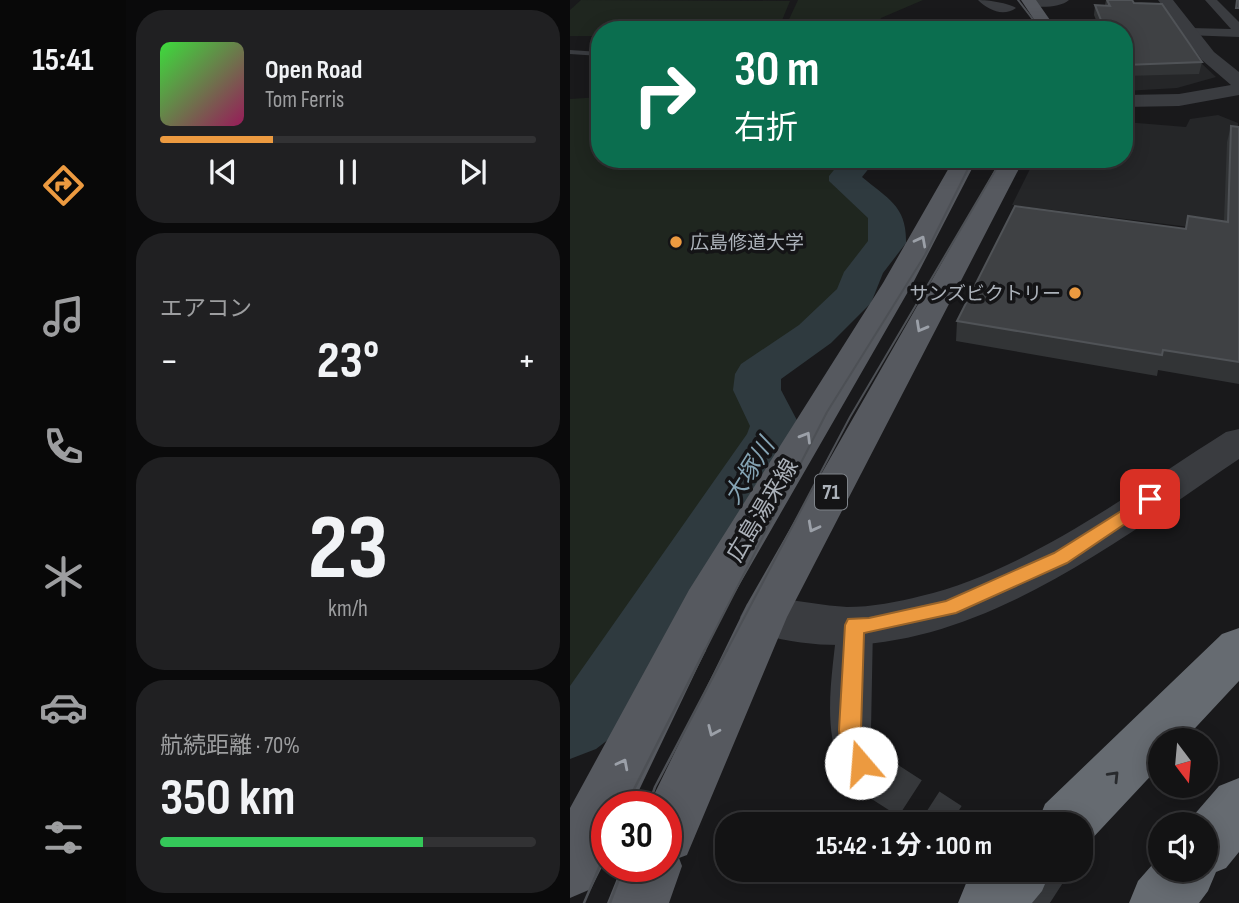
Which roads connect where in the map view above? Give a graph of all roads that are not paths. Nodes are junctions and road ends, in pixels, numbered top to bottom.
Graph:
1 (984, 0) edge
2 (1062, 0) edge
3 (1165, 0) edge
4 (1211, 0) edge
5 (1030, 1) edge
6 (1011, 9) edge
7 (1043, 21) edge
8 (1238, 31) edge
9 (1190, 32) junction
10 (570, 52) edge
11 (591, 53) edge
12 (1238, 82) edge
13 (1238, 89) edge
14 (1238, 98) edge
15 (1133, 101) edge
16 (1133, 109) edge
17 (961, 168) edge
18 (1008, 168) edge
19 (1238, 441) edge
20 (764, 617) junction
21 (855, 625) junction
22 (1238, 648) edge
23 (874, 775) tunnel mouth
24 (682, 799) edge
25 (1238, 806) edge
26 (1078, 812) edge
27 (1218, 831) edge
28 (570, 869) edge
29 (646, 882) edge
30 (1009, 882) edge
31 (1177, 882) edge
32 (638, 903) edge
33 (989, 903) edge
34 (1160, 903) edge

1 - 6 street
2 - 5 street
3 - 9 street
4 - 8 street
5 - 7 main road
8 - 9 street
9 - 12 street
10 - 11 lane
13 - 15 street
14 - 16 street
28 -> 17 main road, 広島湯来線 / 71
18 -> 20 main road, 71
19 - 21 street
20 - 21 street
20 -> 24 main road, 71
21 - 23 street
26 -> 22 highway
25 - 27 highway
29 - 32 main road
30 - 33 highway
31 - 34 highway

